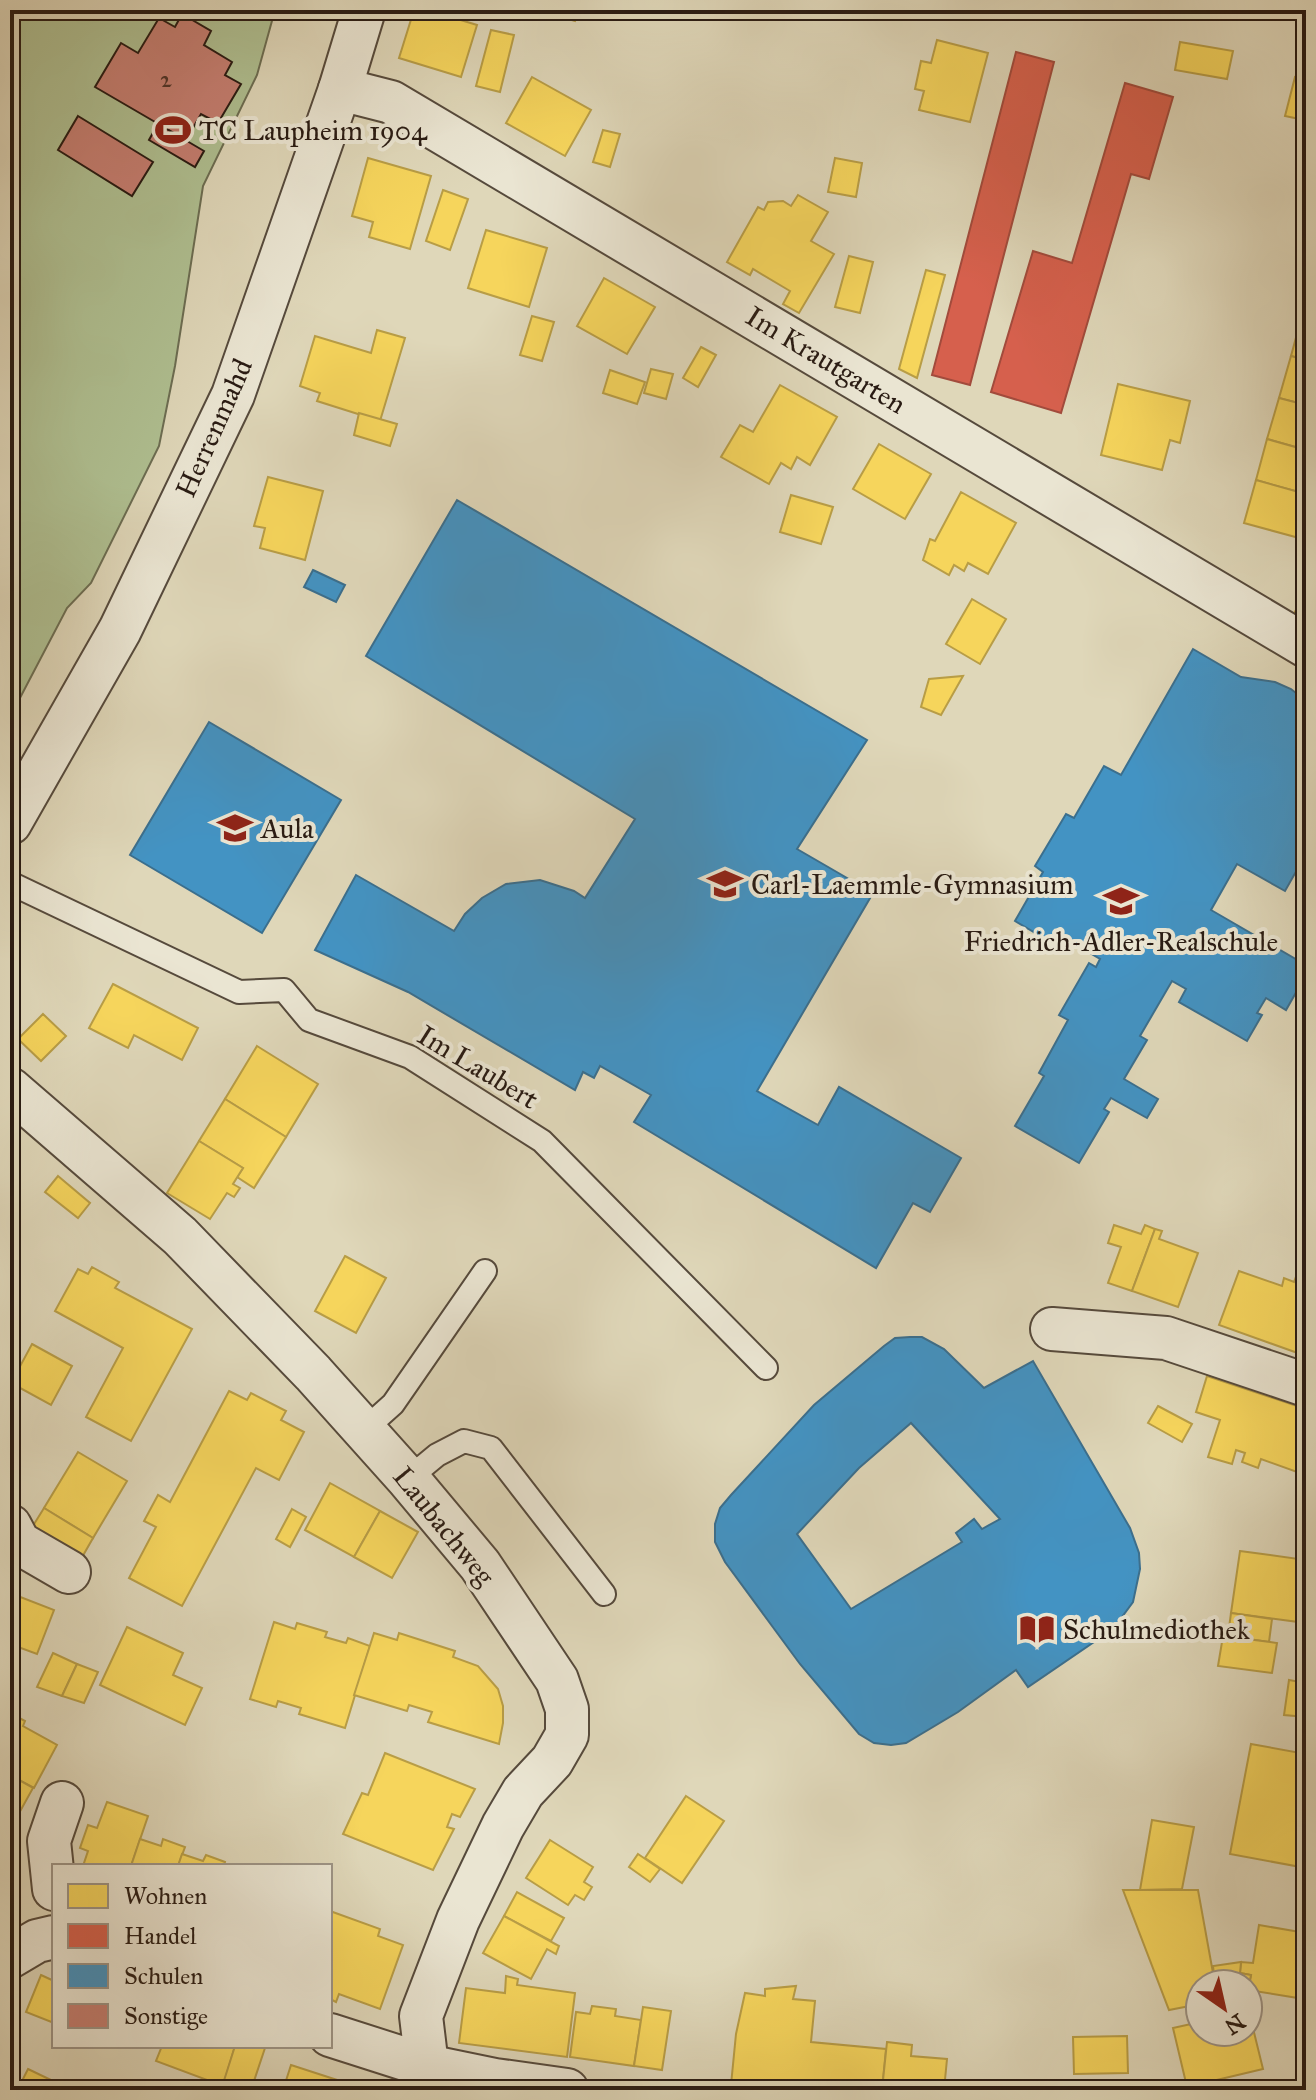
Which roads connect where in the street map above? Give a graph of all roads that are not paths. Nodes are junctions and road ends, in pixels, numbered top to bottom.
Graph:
1 (364, 10) edge
2 (340, 89) junction
3 (1306, 646) edge
4 (10, 823) edge
5 (10, 883) edge
6 (10, 1089) edge
7 (485, 1271) dead end
8 (1052, 1329) dead end
9 (766, 1368) dead end
10 (1306, 1385) edge
11 (364, 1430) junction
12 (408, 1479) junction
13 (10, 1526) edge
14 (69, 1572) dead end
15 (604, 1594) dead end
16 (62, 1803) dead end
17 (52, 1870) edge
18 (52, 1937) edge
19 (10, 1957) edge
20 (332, 2036) edge
21 (425, 2078) edge
22 (567, 2090) edge

1 - 2 street, Herrenmahd
2 - 3 street, Im Krautgarten
2 - 4 street, Herrenmahd
5 - 9 lane, Im Laubert
6 - 11 street, Laubachweg
7 - 11 lane
8 - 10 street
11 - 12 street, Laubachweg
12 - 15 lane
12 - 21 street, Laubachweg
13 - 14 street
16 - 17 street
18 - 19 street
20 - 21 street
21 - 22 street

